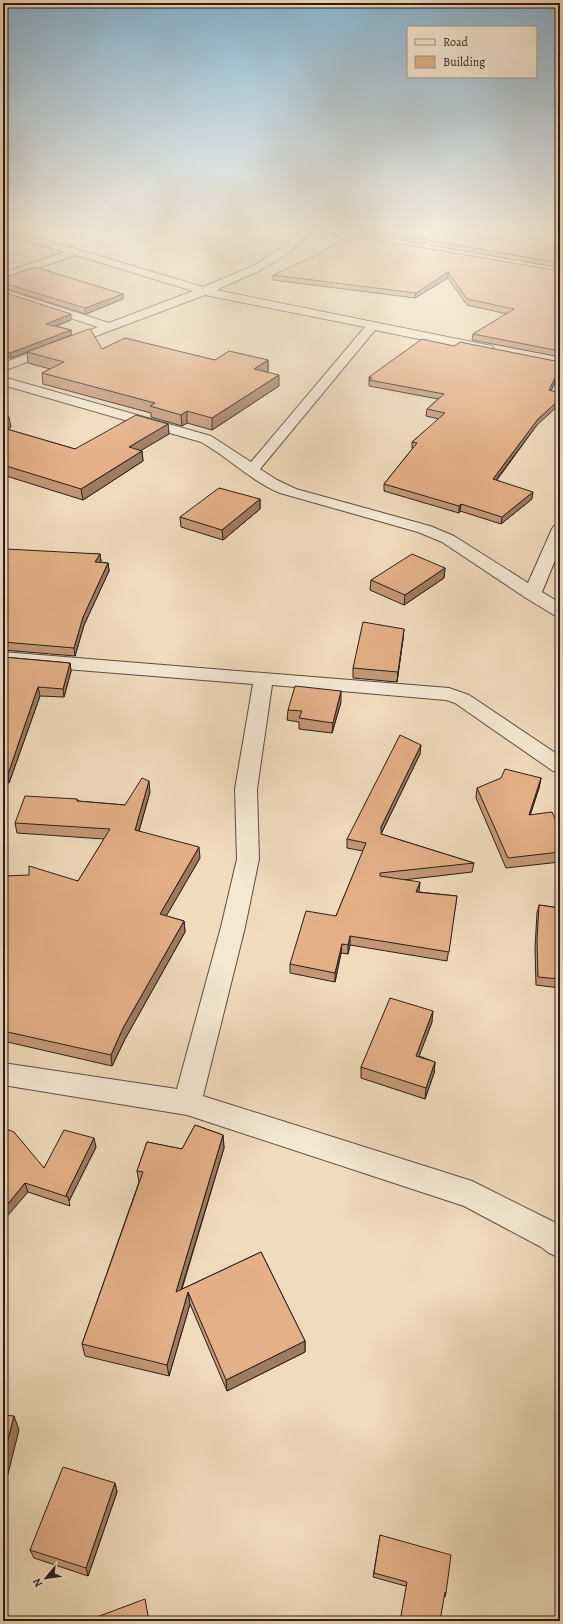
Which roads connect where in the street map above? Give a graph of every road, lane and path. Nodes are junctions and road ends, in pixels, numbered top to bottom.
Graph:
1 (13, 307) edge
2 (48, 307) edge
3 (162, 307) edge
4 (282, 307) edge
5 (10, 308) edge
6 (373, 325) junction
7 (109, 327) junction
8 (498, 351) edge
9 (3, 367) edge
10 (3, 381) edge
11 (252, 470) junction
12 (560, 529) edge
13 (532, 594) junction
14 (560, 610) edge
15 (3, 658) edge
16 (263, 679) junction
17 (560, 766) edge
18 (3, 1074) edge
19 (187, 1103) junction
20 (560, 1243) edge

1 - 5 street
2 - 7 street
3 - 7 street
4 - 6 street
6 - 8 street
6 - 11 street
7 - 9 street
10 - 11 street
11 - 13 street
12 - 13 street
13 - 14 street
15 - 16 street
16 - 17 street
16 - 19 street
18 - 19 street
19 - 20 street

